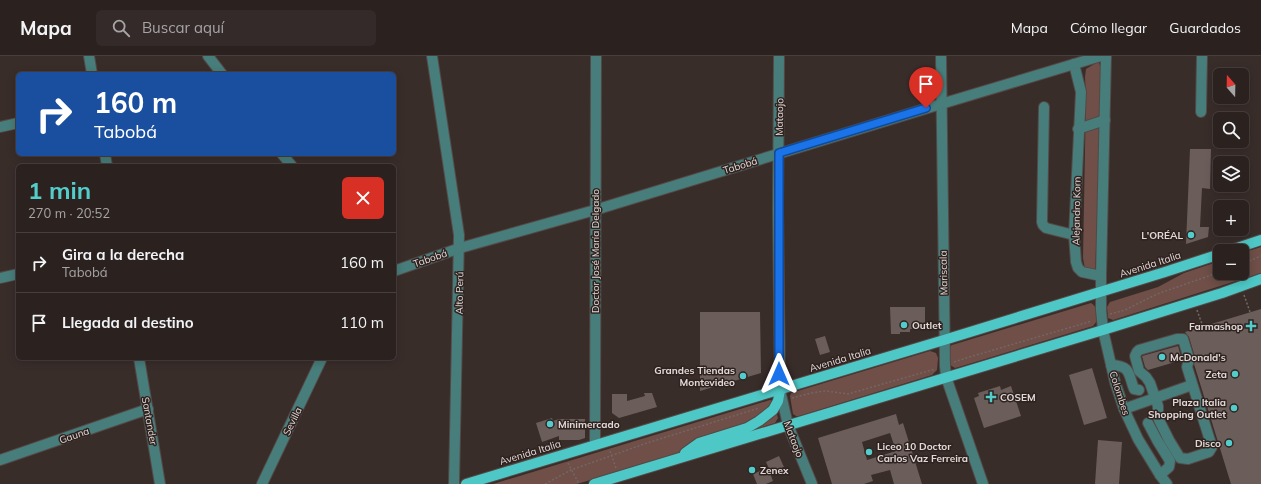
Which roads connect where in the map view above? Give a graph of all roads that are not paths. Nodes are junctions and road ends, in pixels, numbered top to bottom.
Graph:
1 (89, 56) edge
2 (208, 56) edge
3 (432, 56) edge
4 (596, 56) edge
5 (779, 56) edge
6 (941, 56) edge
7 (1101, 56) edge
8 (1106, 56) edge
9 (1202, 56) edge
10 (1074, 64) junction
11 (92, 72) edge
12 (220, 72) edge
13 (941, 104) junction
14 (1044, 107) dead end
15 (1201, 112) dead end
16 (1105, 120) junction
17 (16, 123) edge
18 (0, 127) edge
19 (1078, 129) junction
20 (779, 153) junction
21 (284, 156) edge
22 (290, 164) edge
23 (595, 210) junction
24 (1074, 235) junction
25 (1261, 240) edge
26 (1249, 244) edge
27 (460, 248) junction
28 (1213, 256) edge
29 (397, 269) edge
30 (16, 274) edge
31 (1101, 276) junction
32 (0, 278) edge
33 (1261, 279) edge
34 (1102, 292) junction
35 (1103, 330) junction
36 (944, 340) junction
37 (139, 360) edge
38 (321, 360) edge
39 (1111, 365) junction
40 (946, 377) junction
41 (1192, 385) junction
42 (1139, 390) dead end
43 (780, 397) junction
44 (1155, 397) junction
45 (148, 409) junction
46 (1124, 409) junction
47 (1148, 423) dead end
48 (788, 425) junction
49 (595, 445) junction
50 (679, 458) junction
51 (0, 460) edge
52 (1160, 474) junction
53 (160, 484) edge
54 (262, 484) edge
55 (454, 484) edge
56 (466, 484) edge
57 (594, 484) edge
58 (812, 484) edge
59 (983, 484) edge
60 (1167, 484) edge

1 - 11 street
2 - 12 street
3 - 27 street, Alto Perú
4 - 23 street, Doctor José María Delgado
5 - 20 street, Mataojo
6 - 13 street, Mariscala
7 - 10 street, Tabobá
8 - 16 street
9 - 15 street
10 - 13 street, Tabobá
10 - 19 street, Alejandro Korn
13 - 20 street, Tabobá
13 - 36 street, Mariscala
14 - 24 street
16 - 19 street
16 - 31 street
17 - 18 street
19 - 24 street, Alejandro Korn
20 - 23 street, Tabobá
20 - 43 street, Mataojo
21 - 22 street
23 - 27 street, Tabobá
23 - 49 street, Doctor José María Delgado
24 - 31 street, Alejandro Korn
25 - 26 main road
27 - 29 street, Tabobá
27 - 55 street, Alto Perú
28 - 34 main road, Avenida Italia
30 - 32 street
31 - 34 street
33 - 35 main road
34 - 35 street, Colombes
34 - 36 main road, Avenida Italia
35 - 39 street, Colombes
35 - 40 main road
36 - 40 street, Mariscala
36 - 43 main road, Avenida Italia
37 - 45 street, Santander
38 - 54 street, Sevilla
39 - 42 street
39 - 46 street, Colombes
40 - 48 main road
40 - 59 street, Mariscala
41 - 44 street
41 - 44 street
41 - 44 street
43 - 48 street, Mataojo
43 - 49 main road, Avenida Italia
43 - 50 main road
44 - 46 street
45 - 51 street, Gauna
45 - 53 street, Santander
46 - 52 street, Colombes
47 - 52 street
48 - 50 main road
48 - 58 street, Mataojo
49 - 56 main road, Avenida Italia
50 - 57 main road
52 - 60 street, Colombes

